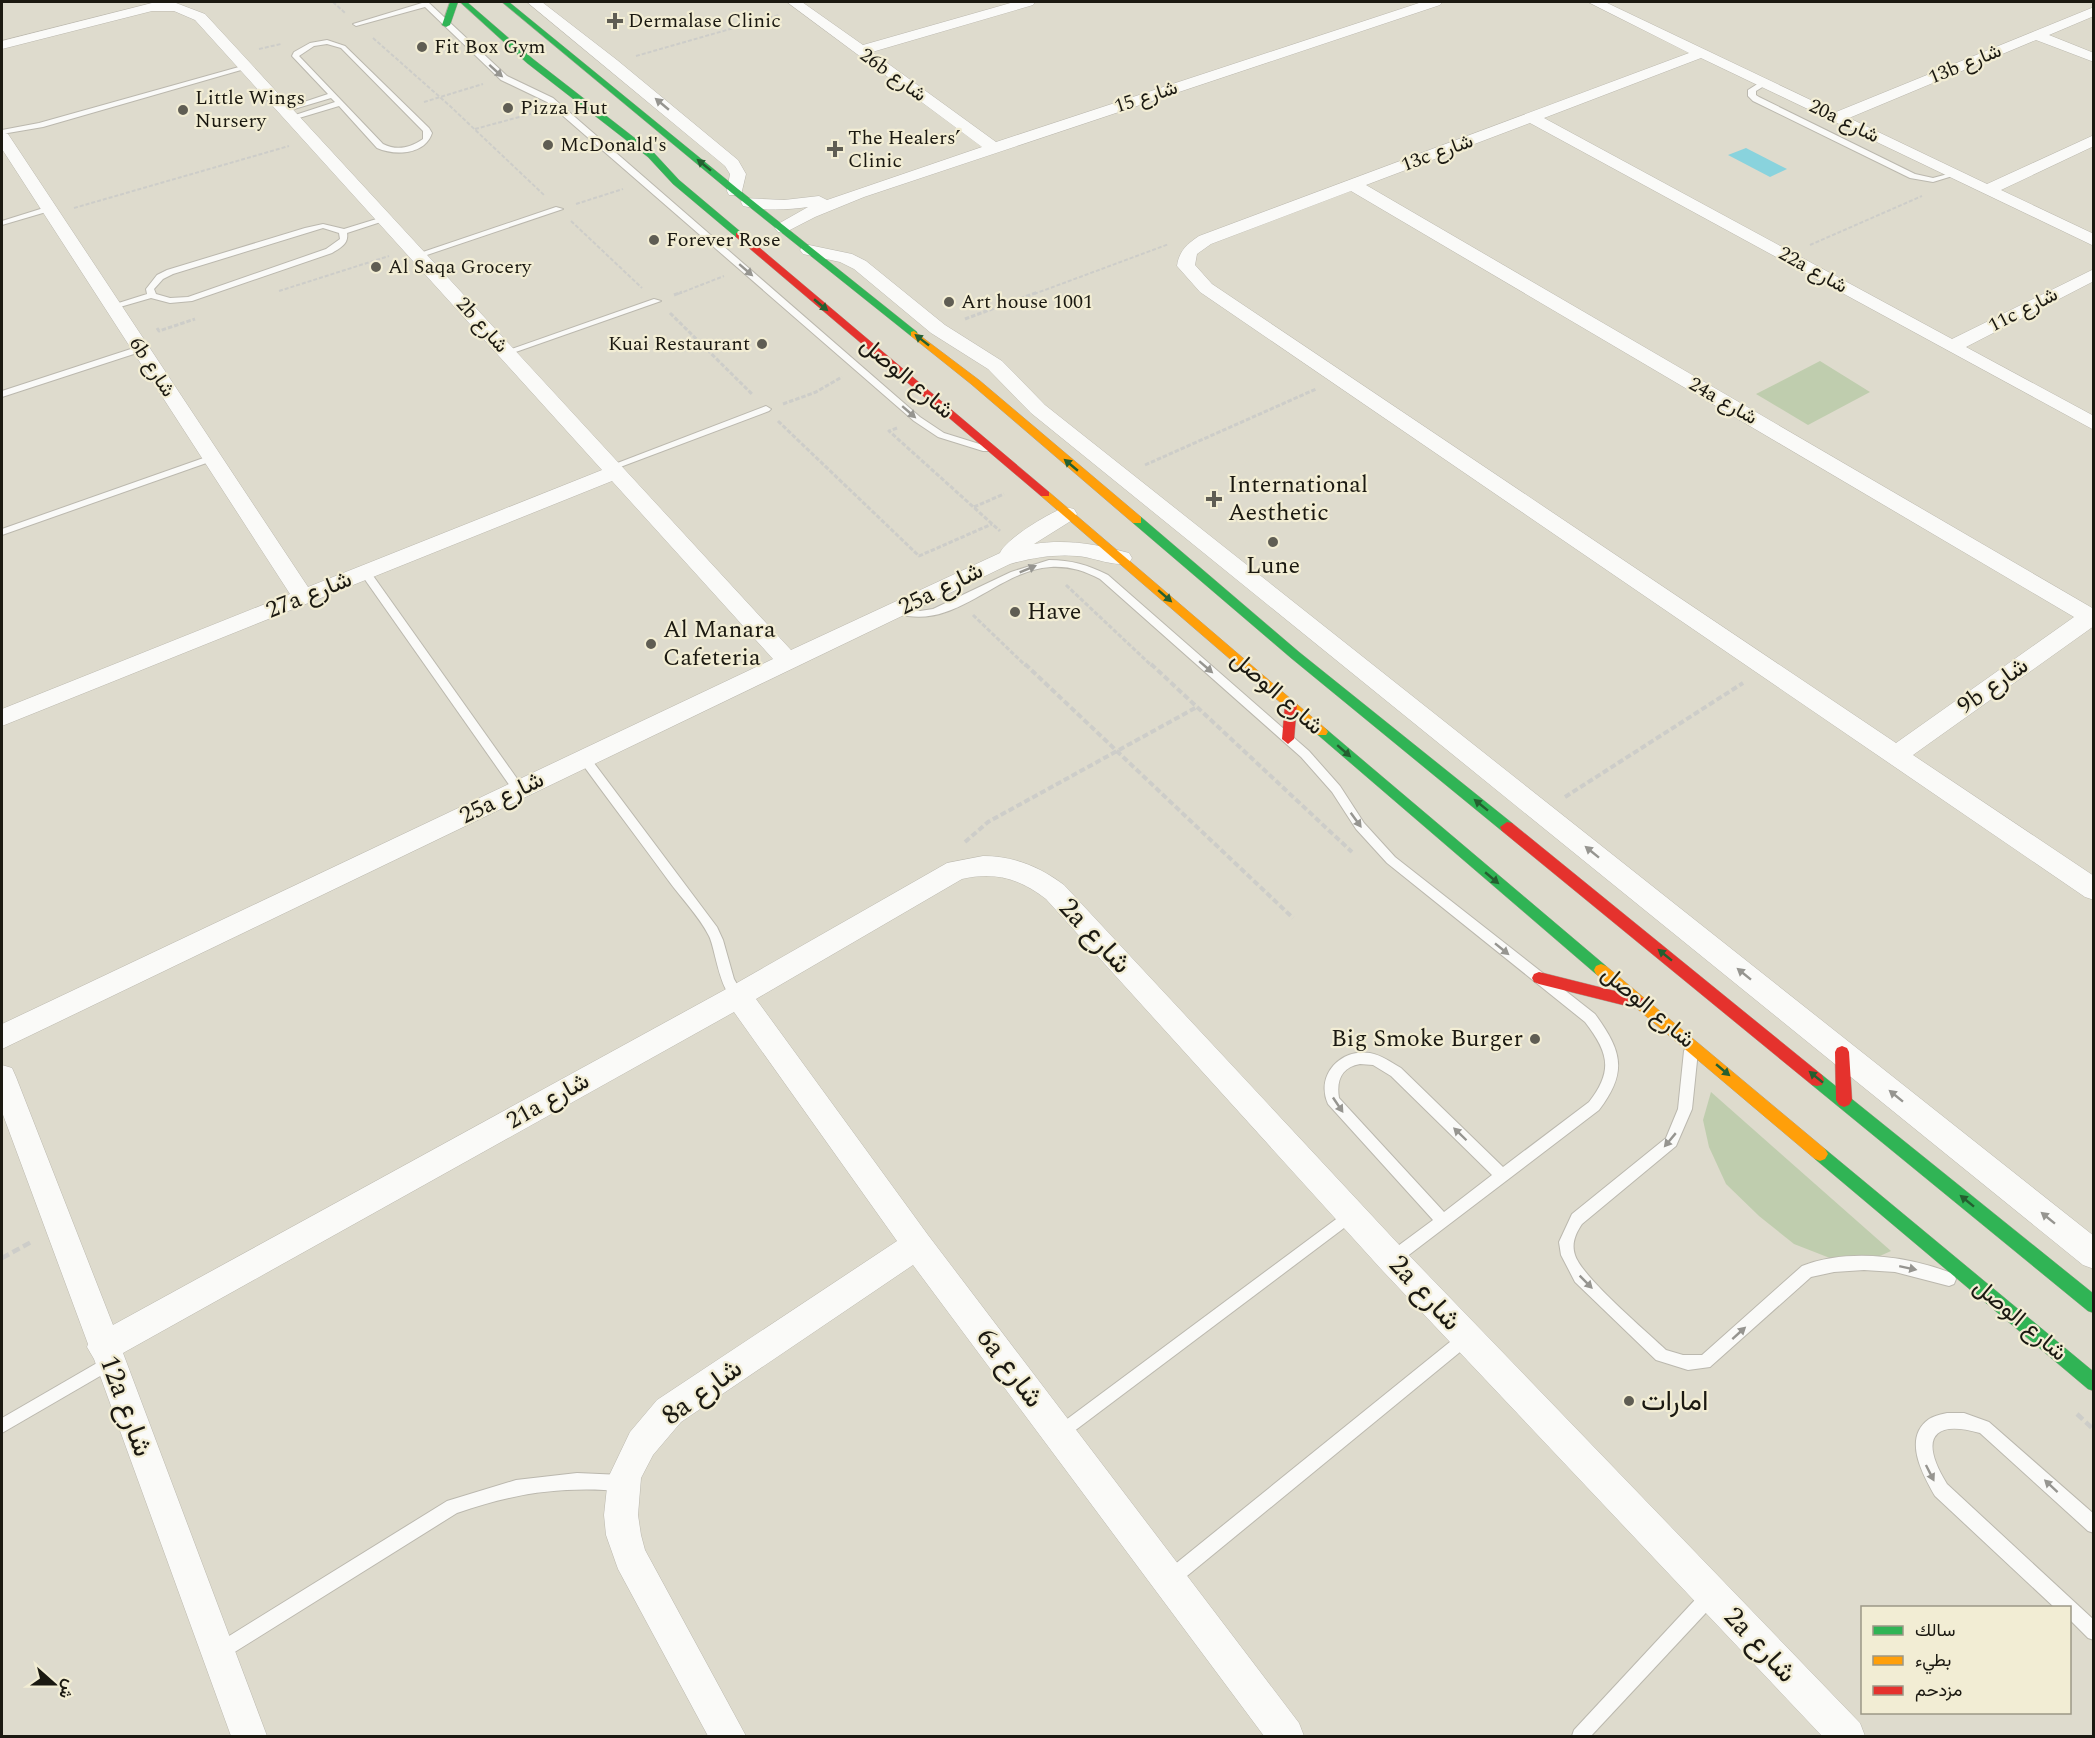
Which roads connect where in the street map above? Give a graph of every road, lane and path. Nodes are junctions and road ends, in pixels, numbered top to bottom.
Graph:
1 (454, 2) edge
2 (463, 2) edge
3 (505, 2) edge
4 (534, 2) edge
5 (1028, 2) edge
6 (1435, 2) edge
7 (1595, 2) edge
8 (425, 3) edge
9 (170, 4) edge
10 (798, 5) edge
11 (2094, 11) edge
12 (356, 24) dead end
13 (446, 25) junction
14 (2037, 34) junction
15 (2, 45) edge
16 (860, 51) junction
17 (1702, 52) junction
18 (2094, 58) edge
19 (612, 63) junction
20 (246, 67) junction
21 (504, 78) junction
22 (1765, 82) junction
23 (333, 95) junction
24 (340, 103) junction
25 (558, 107) junction
26 (403, 108) junction
27 (288, 114) junction
28 (1837, 117) junction
29 (1532, 118) junction
30 (475, 129) dead end
31 (2, 132) edge
32 (2, 137) edge
33 (311, 139) junction
34 (2094, 140) edge
35 (993, 147) junction
36 (651, 155) junction
37 (1955, 174) junction
38 (1939, 180) junction
39 (644, 182) junction
40 (1352, 184) junction
41 (1987, 190) junction
42 (735, 191) junction
43 (858, 193) junction
44 (749, 202) junction
45 (559, 210) joint
46 (51, 211) junction
47 (386, 219) junction
48 (2, 223) edge
49 (784, 228) junction
50 (343, 232) junction
51 (1205, 240) junction
52 (2094, 241) edge
53 (808, 250) junction
54 (418, 255) junction
55 (1785, 255) junction
56 (744, 269) junction
57 (2094, 274) edge
58 (152, 295) junction
59 (657, 301) joint
60 (113, 306) junction
61 (938, 329) junction
62 (1953, 346) junction
63 (140, 349) junction
64 (507, 352) junction
65 (858, 368) junction
66 (1339, 379) junction
67 (2, 394) edge
68 (766, 409) joint
69 (917, 419) junction
70 (2094, 424) edge
71 (991, 450) junction
72 (212, 458) junction
73 (1145, 466) dead end
74 (614, 470) junction
75 (1089, 513) dead end
76 (1067, 514) junction
77 (1001, 531) dead end
78 (2, 532) edge
79 (1120, 558) junction
80 (1002, 559) junction
81 (365, 572) junction
82 (1060, 579) dead end
83 (303, 597) junction
84 (959, 602) junction
85 (896, 611) junction
86 (2092, 618) edge
87 (1247, 633) dead end
88 (1295, 655) junction
89 (789, 662) junction
90 (1766, 668) junction
91 (1291, 704) junction
92 (1197, 707) junction
93 (2, 718) edge
94 (1288, 739) junction
95 (1117, 751) junction
96 (1895, 756) junction
97 (584, 758) junction
98 (519, 790) junction
99 (1542, 812) junction
100 (1354, 854) dead end
101 (996, 865) joint
102 (940, 879) junction
103 (2094, 890) edge
104 (1293, 918) dead end
105 (1539, 978) junction
106 (738, 996) junction
107 (1644, 1004) junction
108 (2, 1037) edge
109 (1692, 1044) junction
110 (1842, 1052) junction
111 (2, 1077) edge
112 (1844, 1100) junction
113 (1502, 1175) junction
114 (1352, 1214) junction
115 (1443, 1221) junction
116 (917, 1245) junction
117 (2094, 1255) edge
118 (1392, 1259) junction
119 (1984, 1290) junction
120 (2094, 1305) edge
121 (1467, 1337) junction
122 (106, 1355) junction
123 (2094, 1383) edge
124 (2, 1426) edge
125 (1059, 1433) junction
126 (622, 1483) junction
127 (2094, 1526) edge
128 (1169, 1580) junction
129 (1712, 1594) junction
130 (2066, 1606) edge
131 (2071, 1611) edge
132 (2094, 1632) edge
133 (218, 1653) junction
134 (249, 1737) edge
135 (728, 1737) edge
136 (1286, 1737) edge
137 (1580, 1737) edge
138 (1847, 1737) edge

1 - 13 main road
2 - 36 main road, شارع الوصل
42 -> 3 main road, شارع الوصل
4 - 19 street
5 - 16 street
6 - 35 street, شارع 15
7 - 17 street, 20a شارع
8 - 12 lane
8 - 13 lane
9 - 15 street
9 - 20 street, 2b شارع
10 - 16 street, 26b شارع
10 - 19 path
11 - 14 street, 13b شارع
13 -> 21 lane
14 - 18 street
14 - 28 street, 13b شارع
16 - 35 street, 26b شارع
17 - 22 street, 20a شارع
17 - 29 street, 13c شارع
42 -> 19 street
20 - 27 street, 2b شارع
20 - 31 lane
21 - 25 lane
21 - 26 path
22 - 28 street, 20a شارع
22 - 38 lane
23 - 24 lane
23 - 26 lane
23 - 27 lane
24 - 26 lane
24 - 27 lane
25 - 30 path
25 - 39 lane
27 - 33 street, 2b شارع
28 - 37 street, 20a شارع
29 - 40 street, 13c شارع
29 - 55 street, 22a شارع
32 - 46 street, 6b شارع
33 - 46 path
33 - 47 street, 2b شارع
34 - 41 street
35 - 43 street, شارع 15
36 - 49 main road
36 -> 71 main road, شارع الوصل
37 - 38 lane
37 - 41 street, 20a شارع
38 - 55 path
39 - 45 path
39 - 56 lane
40 - 51 street, 13c شارع
40 - 86 street, 24a شارع
41 - 52 street, 20a شارع
42 - 44 main road, شارع الوصل
43 - 44 street, شارع 15
43 - 49 street, شارع 15
44 - 49 main road, شارع الوصل
45 - 54 lane
46 - 48 lane
46 - 60 street, 6b شارع
47 - 50 lane
47 - 54 street, 2b شارع
49 - 53 main road, شارع الوصل
50 - 58 lane
50 - 58 lane
51 - 61 path
51 - 66 street, 13c شارع
53 - 61 street, شارع الوصل
88 -> 53 main road, شارع الوصل
54 - 64 street, 2b شارع
55 - 62 street, 22a شارع
56 - 59 path
56 -> 65 lane
57 - 62 street, 11c شارع
58 - 60 lane
59 - 64 lane
60 - 63 street, 6b شارع
61 - 99 street, شارع الوصل
62 - 70 street, 22a شارع
63 - 67 lane
63 - 72 street, 6b شارع
64 - 74 street, 2b شارع
65 - 68 path
65 -> 69 lane
66 - 73 path
66 - 90 street
68 - 74 lane
69 - 71 lane
69 - 77 path
71 - 76 main road, شارع الوصل
72 - 78 lane
72 - 83 street, 6b شارع
74 - 81 street, 27a شارع
74 - 89 street, 2b شارع
75 - 76 main road
76 - 79 main road, شارع الوصل
76 - 80 street, 25a شارع
79 - 80 street, 25a شارع
79 -> 91 main road, شارع الوصل
80 - 85 street, 25a شارع
81 - 83 street, 27a شارع
81 - 98 lane
82 - 92 path
83 - 93 street, 27a شارع
84 - 85 lane
84 -> 94 lane
84 - 95 path
85 - 89 street, 25a شارع
86 - 96 street, 9b شارع
87 - 88 main road
112 -> 88 main road, شارع الوصل
89 - 97 street, 25a شارع
90 - 96 street
90 - 99 path
91 - 94 main road
91 -> 107 main road, شارع الوصل
92 - 95 path
92 - 100 path
94 -> 105 lane
95 - 102 path
95 - 104 path
96 - 103 street
97 - 98 street, 25a شارع
97 - 106 lane
98 - 108 street, 25a شارع
110 -> 99 street, شارع الوصل
101 - 102 street, 21a شارع
101 - 114 street, 2a شارع
102 - 106 street, 21a شارع
105 - 107 main road
105 - 113 lane
106 - 116 street, 6a شارع
106 - 122 street, 21a شارع
107 - 109 main road, شارع الوصل
109 -> 119 main road, شارع الوصل
109 -> 119 lane
110 - 112 main road
117 -> 110 street, شارع الوصل
111 - 122 street, 12a شارع
120 -> 112 main road, شارع الوصل
113 - 115 lane
113 -> 115 lane
114 - 118 street, 2a شارع
114 - 125 lane
115 - 118 lane
116 - 125 street, 6a شارع
116 - 126 street, 8a شارع
118 - 121 street, 2a شارع
119 - 123 main road, شارع الوصل
121 - 128 lane
121 - 129 street, 2a شارع
122 - 124 lane
122 - 133 street, 12a شارع
125 - 128 street, 6a شارع
126 - 133 lane
126 - 135 street, 8a شارع
127 -> 130 lane
128 - 136 street, 6a شارع
129 - 137 lane
129 - 138 street, 2a شارع
131 - 132 lane
133 - 134 street, 12a شارع

